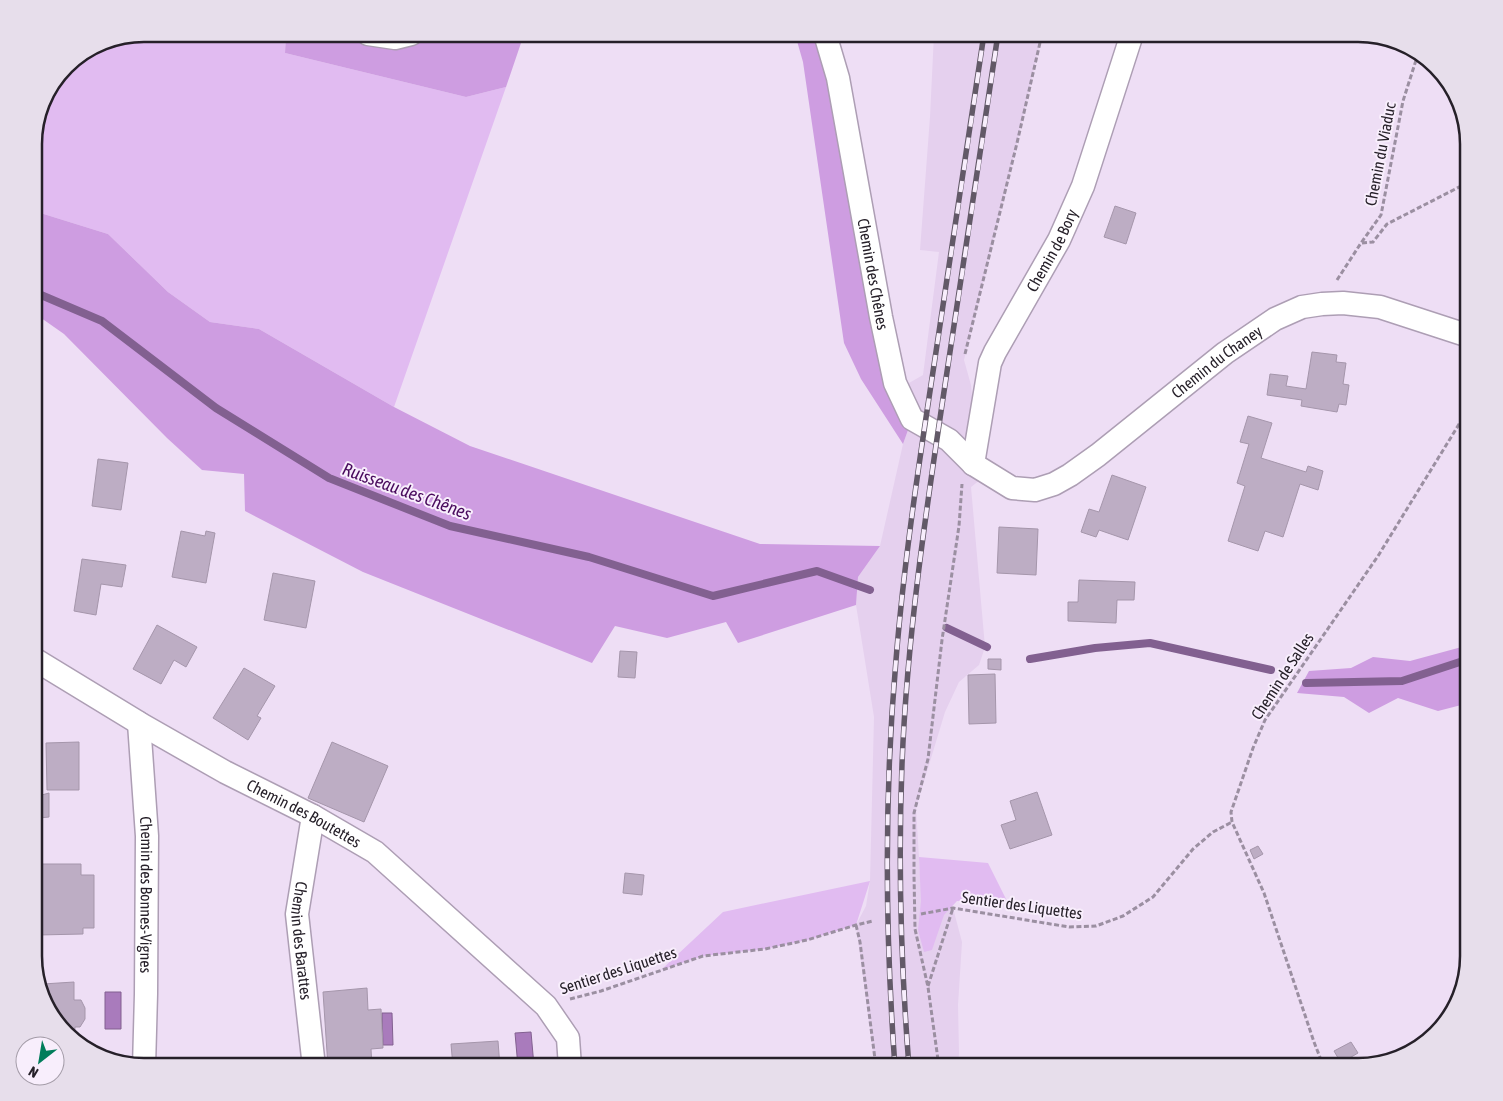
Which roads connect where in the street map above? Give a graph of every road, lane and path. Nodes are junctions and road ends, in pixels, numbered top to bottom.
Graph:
1 (827, 42) edge
2 (1040, 42) edge
3 (1129, 42) edge
4 (1416, 60) edge
5 (1460, 187) edge
6 (1361, 242) junction
7 (1322, 304) junction
8 (1460, 333) edge
9 (964, 360) dead end
10 (1460, 423) edge
11 (976, 472) junction
12 (43, 664) edge
13 (139, 723) junction
14 (313, 816) junction
15 (1232, 822) junction
16 (953, 908) junction
17 (921, 914) dead end
18 (874, 922) dead end
19 (856, 925) junction
20 (928, 987) junction
21 (546, 1006) junction
22 (144, 1058) edge
23 (313, 1058) edge
24 (569, 1058) edge
25 (875, 1058) edge
26 (938, 1058) edge
27 (1320, 1058) edge

1 - 11 street, Chemin des Chênes
2 - 9 path
3 - 11 street, Chemin de Bory
4 - 6 path, Chemin du Viaduc
5 - 6 path
6 - 7 path, Chemin du Viaduc
7 - 8 street, Chemin du Chaney
7 - 11 street, Chemin du Chaney
10 - 15 path, Chemin de Salles
11 - 20 path
12 - 13 street, Chemin des Boutettes
13 - 14 street, Chemin des Boutettes
13 - 22 street, Chemin des Bonnes-Vignes
14 - 21 street, Chemin des Boutettes
14 - 23 street, Chemin des Barattes
15 - 16 path, Sentier des Liquettes
15 - 27 path
16 - 17 path, Sentier des Liquettes
16 - 20 path
18 - 19 path, Sentier des Liquettes
19 - 21 path, Sentier des Liquettes
19 - 25 path
20 - 26 path
21 - 24 street, Chemin des Boutettes

